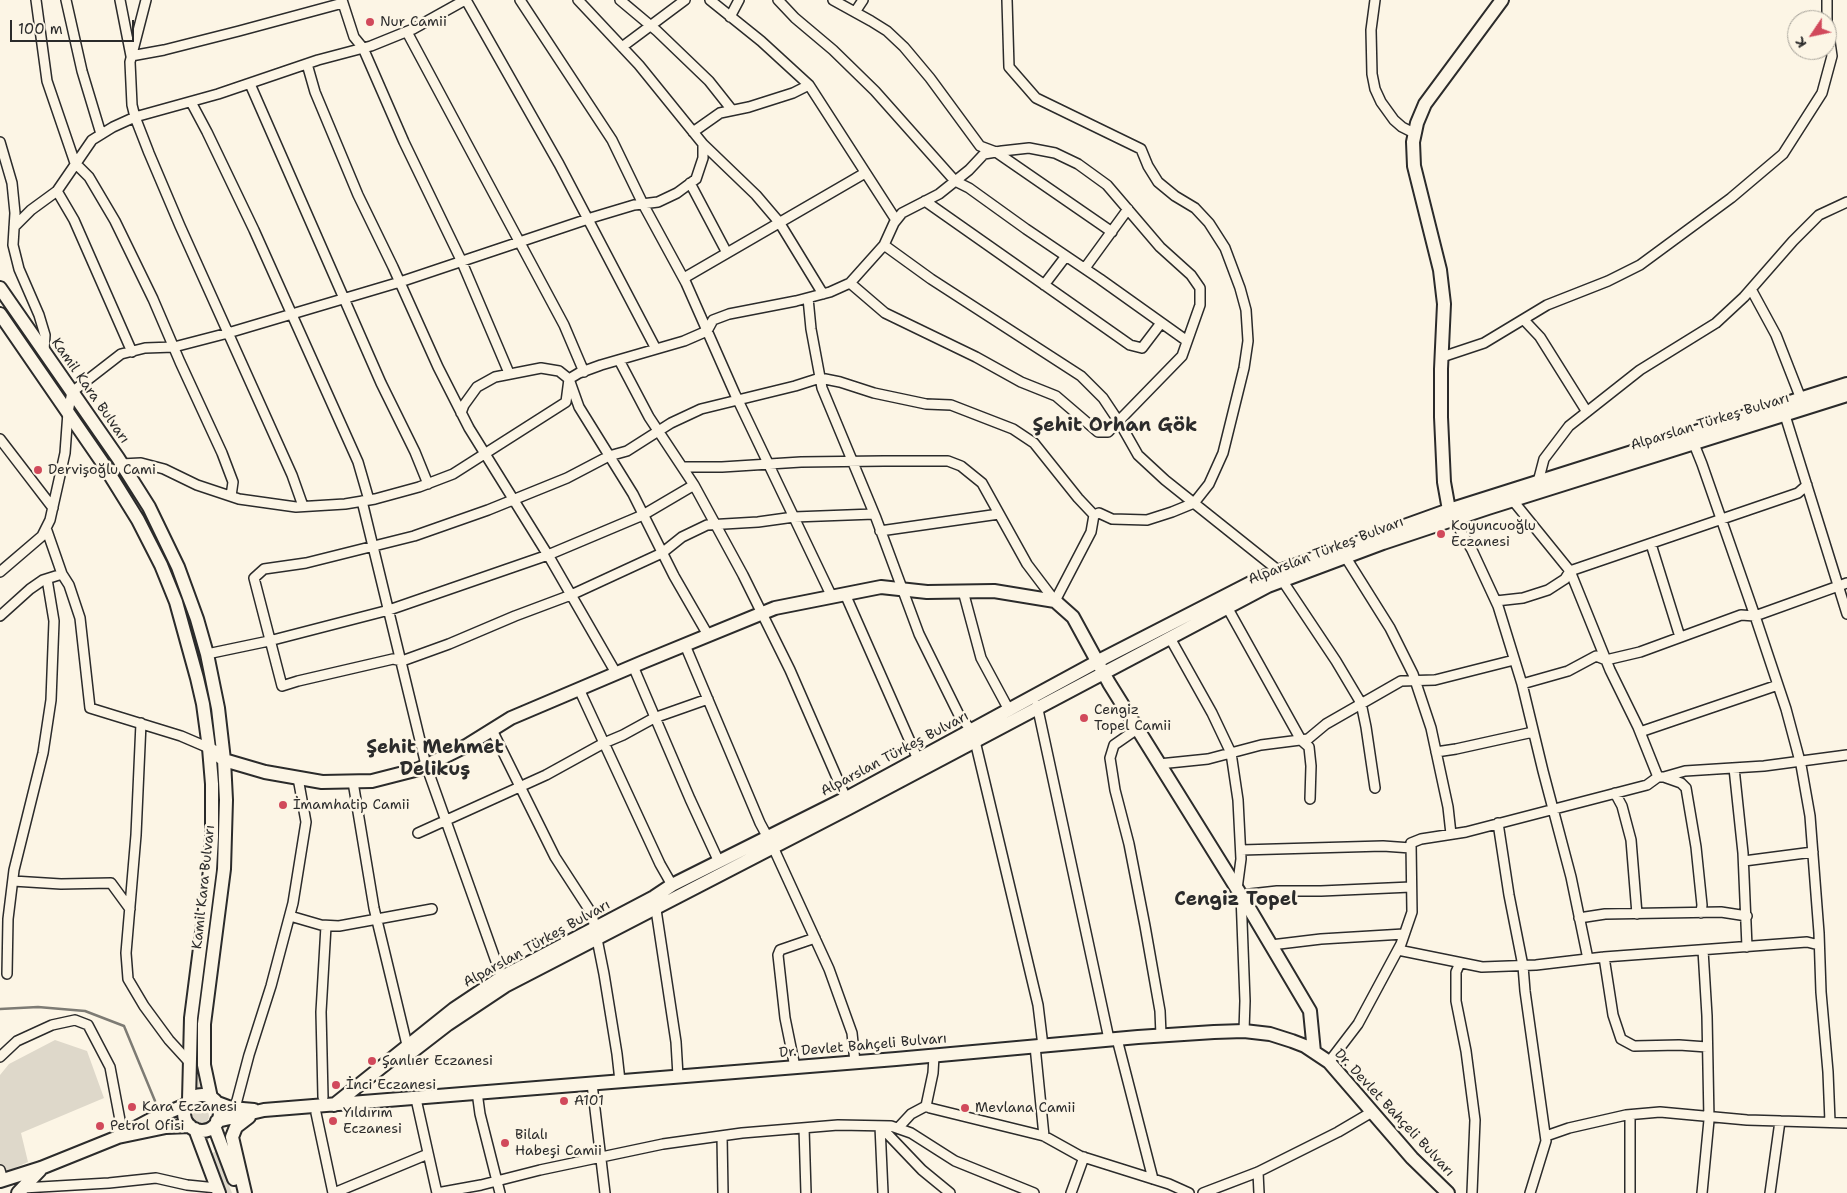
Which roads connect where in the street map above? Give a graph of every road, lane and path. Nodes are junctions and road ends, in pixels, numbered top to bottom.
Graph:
1 (36, 0) edge
2 (66, 0) edge
3 (120, 0) edge
4 (148, 0) edge
5 (466, 0) edge
6 (520, 0) edge
7 (578, 0) edge
8 (620, 0) edge
9 (685, 0) edge
10 (710, 0) edge
11 (738, 0) edge
12 (778, 0) edge
13 (833, 0) edge
14 (863, 0) edge
15 (1007, 0) edge
16 (1375, 0) edge
17 (1502, 0) edge
18 (342, 1) edge
19 (855, 12) junction
20 (730, 16) junction
21 (651, 27) junction
22 (407, 32) junction
23 (622, 47) junction
24 (363, 48) junction
25 (131, 56) junction
26 (1831, 60) edge
27 (307, 64) junction
28 (250, 84) junction
29 (809, 85) junction
30 (191, 102) junction
31 (732, 110) junction
32 (135, 117) junction
33 (693, 132) junction
34 (1414, 133) junction
35 (101, 134) junction
36 (0, 142) edge
37 (703, 144) junction
38 (996, 152) junction
39 (75, 163) junction
40 (865, 173) junction
41 (955, 181) junction
42 (690, 183) junction
43 (57, 190) junction
44 (925, 201) junction
45 (1847, 202) edge
46 (643, 204) junction
47 (1128, 210) junction
48 (587, 219) junction
49 (896, 220) junction
50 (779, 222) junction
51 (14, 227) junction
52 (1112, 232) junction
53 (520, 242) junction
54 (884, 245) junction
55 (727, 252) junction
56 (1066, 256) junction
57 (461, 260) junction
58 (1085, 268) junction
59 (684, 278) junction
60 (400, 282) junction
61 (850, 283) junction
62 (1044, 285) junction
63 (0, 288) edge
64 (1751, 289) junction
65 (823, 294) junction
66 (344, 298) junction
67 (808, 298) junction
68 (290, 313) junction
69 (0, 314) edge
70 (1524, 320) junction
71 (1161, 323) junction
72 (707, 331) junction
73 (228, 332) junction
74 (1187, 341) junction
75 (174, 347) junction
76 (656, 349) junction
77 (44, 351) junction
78 (132, 352) junction
79 (1442, 357) junction
80 (619, 360) junction
81 (584, 372) junction
82 (509, 373) junction
83 (820, 378) junction
84 (569, 379) junction
85 (1847, 384) edge
86 (72, 392) junction
87 (1847, 395) edge
88 (1801, 399) junction
89 (739, 401) junction
90 (1783, 410) junction
91 (68, 412) junction
92 (1587, 412) junction
93 (461, 413) junction
94 (1118, 421) junction
95 (658, 431) junction
96 (1692, 438) junction
97 (0, 439) edge
98 (485, 453) junction
99 (609, 456) junction
100 (852, 462) junction
101 (769, 463) junction
102 (121, 464) junction
103 (682, 467) junction
104 (1538, 482) junction
105 (428, 484) junction
106 (694, 485) junction
107 (1807, 485) junction
108 (231, 496) junction
109 (1509, 496) junction
110 (514, 499) junction
111 (365, 501) junction
112 (1194, 502) junction
113 (303, 506) junction
114 (53, 508) junction
115 (874, 514) junction
116 (999, 514) junction
117 (643, 515) junction
118 (1094, 515) junction
119 (1451, 515) junction
120 (794, 517) junction
121 (1722, 520) junction
122 (716, 525) junction
123 (46, 528) junction
124 (880, 531) junction
125 (1651, 544) junction
126 (372, 546) junction
127 (662, 553) junction
128 (1342, 553) junction
129 (548, 555) junction
130 (1570, 571) junction
131 (0, 572) edge
132 (62, 574) junction
133 (1281, 576) junction
134 (48, 579) junction
135 (1843, 585) edge
136 (901, 589) junction
137 (963, 592) junction
138 (845, 594) junction
139 (571, 595) junction
140 (832, 597) junction
141 (1055, 601) junction
142 (1496, 601) junction
143 (1228, 607) junction
144 (389, 610) junction
145 (763, 613) junction
146 (1847, 614) edge
147 (0, 616) edge
148 (1756, 616) junction
149 (708, 635) junction
150 (1680, 637) junction
151 (1170, 638) junction
152 (270, 641) junction
153 (685, 645) junction
154 (206, 654) junction
155 (1514, 660) junction
156 (1606, 660) junction
157 (402, 661) junction
158 (633, 666) junction
159 (1100, 668) junction
160 (616, 673) junction
161 (1415, 681) junction
162 (1522, 684) junction
163 (1778, 686) junction
164 (579, 689) junction
165 (708, 699) junction
166 (1036, 701) junction
167 (1361, 703) junction
168 (1009, 710) junction
169 (654, 718) junction
170 (141, 723) junction
171 (1137, 729) junction
172 (492, 730) junction
173 (1533, 732) junction
174 (1640, 732) junction
175 (973, 735) junction
176 (1301, 740) junction
177 (604, 743) junction
178 (209, 748) junction
179 (1436, 752) junction
180 (1231, 753) junction
181 (1847, 755) edge
182 (224, 760) junction
183 (1799, 760) junction
184 (920, 764) junction
185 (1159, 764) junction
186 (426, 765) junction
187 (1734, 768) junction
188 (1661, 777) junction
189 (298, 778) junction
190 (353, 782) junction
191 (520, 786) junction
192 (1375, 788) dead end
193 (1615, 793) junction
194 (1310, 799) dead end
195 (847, 803) junction
196 (1552, 808) junction
197 (446, 820) junction
198 (1498, 823) junction
199 (418, 833) dead end
200 (1451, 834) junction
201 (770, 843) junction
202 (1410, 848) junction
203 (1241, 850) junction
204 (1813, 852) junction
205 (1744, 861) junction
206 (719, 862) junction
207 (12, 881) junction
208 (672, 885) junction
209 (1411, 887) junction
210 (1239, 892) junction
211 (655, 902) junction
212 (130, 909) junction
213 (432, 909) dead end
214 (1701, 913) junction
215 (1637, 914) junction
216 (290, 916) junction
217 (1746, 916) junction
218 (1579, 918) junction
219 (377, 920) junction
220 (326, 926) junction
221 (595, 932) junction
222 (1404, 934) junction
223 (815, 938) junction
224 (1271, 945) junction
225 (1819, 945) junction
226 (1747, 947) junction
227 (1398, 950) junction
228 (1703, 950) junction
229 (1604, 957) junction
230 (1588, 959) junction
231 (1460, 963) junction
232 (1523, 966) junction
233 (7, 974) dead end
234 (503, 982) junction
235 (1244, 1031) junction
236 (1161, 1035) junction
237 (1113, 1039) junction
238 (1039, 1046) junction
239 (1707, 1047) junction
240 (408, 1050) junction
241 (1314, 1052) junction
242 (934, 1056) junction
243 (0, 1057) edge
244 (855, 1062) junction
245 (1329, 1062) junction
246 (190, 1063) junction
247 (794, 1067) junction
248 (678, 1076) junction
249 (620, 1081) junction
250 (592, 1084) junction
251 (477, 1092) junction
252 (322, 1097) dead end
253 (416, 1099) junction
254 (213, 1100) junction
255 (187, 1102) junction
256 (334, 1105) junction
257 (926, 1106) junction
258 (235, 1108) junction
259 (258, 1112) junction
260 (1372, 1112) junction
261 (316, 1113) dead end
262 (1630, 1115) junction
263 (1709, 1116) junction
264 (1780, 1121) junction
265 (1830, 1122) junction
266 (1847, 1123) edge
267 (216, 1124) junction
268 (880, 1126) junction
269 (192, 1128) junction
270 (804, 1128) junction
271 (898, 1128) junction
272 (722, 1136) junction
273 (1044, 1136) junction
274 (1546, 1136) junction
275 (118, 1138) junction
276 (428, 1154) junction
277 (1084, 1157) junction
278 (601, 1158) junction
279 (42, 1168) junction
280 (1258, 1172) junction
281 (1, 1177) edge
282 (1153, 1179) junction
283 (497, 1180) junction
284 (20, 1190) edge
285 (218, 1191) edge
286 (240, 1193) edge
287 (245, 1193) edge
288 (334, 1193) edge
289 (437, 1193) edge
290 (500, 1193) edge
291 (604, 1193) edge
292 (723, 1193) edge
293 (806, 1193) edge
294 (883, 1193) edge
295 (950, 1193) edge
296 (1034, 1193) edge
297 (1071, 1193) edge
298 (1189, 1193) edge
299 (1203, 1193) edge
300 (1259, 1193) edge
301 (1448, 1193) edge
302 (1472, 1193) edge
303 (1530, 1193) edge
304 (1630, 1193) edge
305 (1702, 1193) edge
306 (1770, 1193) edge

1 - 39 street
2 - 35 street
3 - 25 street
4 - 25 street
5 - 22 street
5 - 48 street
6 - 46 street
7 - 23 street
8 - 21 street
9 - 21 street
10 - 20 street
11 - 20 street
12 - 41 street
13 - 19 street
14 - 19 street
15 - 112 street
16 - 34 street
17 - 34 main road
18 - 24 street
18 - 25 street
19 - 38 street
20 - 29 street
21 - 23 street
21 - 31 street
22 - 24 street
22 - 53 street
23 - 33 street
24 - 27 street
24 - 57 street
25 - 32 street
26 - 70 street
27 - 28 street
27 - 60 street
28 - 30 street
28 - 66 street
29 - 31 street
29 - 40 street
30 - 32 street
30 - 68 street
31 - 33 street
32 - 35 street
32 - 73 street
33 - 37 street
34 - 79 main road
35 - 39 street
36 - 51 street
37 - 42 street
37 - 50 street
38 - 41 street
38 - 47 street
38 - 52 street
39 - 43 street
39 - 75 street
40 - 49 street
40 - 50 street
41 - 44 street
41 - 56 street
42 - 46 street
42 - 55 street
43 - 51 street
43 - 78 street
44 - 49 street
44 - 62 street
45 - 64 street
46 - 48 street
46 - 59 street
47 - 52 street
47 - 74 street
48 - 53 street
48 - 76 street
49 - 54 street
50 - 55 street
50 - 65 street
51 - 77 street
52 - 58 street
53 - 57 street
53 - 81 street
54 - 61 street
54 - 94 street
55 - 59 street
56 - 58 street
56 - 62 street
57 - 60 street
57 - 82 street
58 - 71 street
59 - 72 street
60 - 66 street
60 - 93 street
61 - 65 street
61 - 94 street
62 - 71 street
63 - 77 main road, Kamil Kara Bulvarı
64 - 88 street
64 - 92 street
65 - 67 street
66 - 68 street
66 - 105 street
67 - 72 street
67 - 83 street
68 - 73 street
68 - 111 street
69 - 91 main road, Kamil Kara Bulvarı
70 - 79 street
70 - 92 street
71 - 74 street
72 - 76 street
72 - 89 street
73 - 75 street
73 - 113 street
74 - 94 street
75 - 78 street
75 - 108 street
76 - 80 street
77 - 86 main road, Kamil Kara Bulvarı
78 - 86 street
79 - 119 main road
80 - 81 street
80 - 95 street
81 - 84 street
82 - 84 street
82 - 93 street
83 - 89 street
83 - 100 street
83 - 118 street
84 - 98 street
84 - 99 street
85 - 88 main road, Alparslan Türkeş Bulvarı
86 - 91 street
86 - 102 main road, Kamil Kara Bulvarı
87 - 90 main road, Alparslan Türkeş Bulvarı
88 - 90 main road, Alparslan Türkeş Bulvarı
89 - 95 street
89 - 101 street
90 - 96 main road, Alparslan Türkeş Bulvarı
90 - 107 street
91 - 114 street
91 - 178 main road, Kamil Kara Bulvarı
92 - 104 street
93 - 98 street
94 - 112 street
95 - 99 street
95 - 103 street
96 - 104 main road, Alparslan Türkeş Bulvarı
96 - 109 main road, Alparslan Türkeş Bulvarı
96 - 121 street
97 - 114 street
98 - 105 street
98 - 110 street
99 - 110 street
99 - 117 street
100 - 101 street
100 - 115 street
100 - 116 street
101 - 103 street
101 - 120 street
102 - 108 street
102 - 154 main road, Kamil Kara Bulvarı
103 - 106 street
104 - 109 main road, Alparslan Türkeş Bulvarı
105 - 111 street
106 - 117 street
106 - 122 street
107 - 121 street
107 - 135 street
108 - 113 street
109 - 119 main road, Alparslan Türkeş Bulvarı
109 - 130 street
110 - 126 street
110 - 129 street
111 - 113 street
111 - 126 street
112 - 118 street
112 - 133 street
114 - 123 street
115 - 120 street
115 - 124 street
116 - 124 street
116 - 141 street
117 - 127 street
117 - 129 street
118 - 141 street
119 - 128 main road, Alparslan Türkeş Bulvarı
119 - 142 street
120 - 122 street
120 - 140 street
121 - 125 street
121 - 148 street
122 - 127 street
122 - 145 street
123 - 131 street
123 - 132 street
124 - 136 street
125 - 130 street
125 - 150 street
126 - 144 street
126 - 152 street
127 - 139 street
127 - 149 street
128 - 133 main road, Alparslan Türkeş Bulvarı
128 - 161 street
129 - 139 street
129 - 144 street
130 - 142 street
130 - 156 street
132 - 134 street
132 - 170 street
133 - 143 main road, Alparslan Türkeş Bulvarı
133 - 159 main road, Alparslan Türkeş Bulvarı
133 - 167 street
134 - 147 street
134 - 207 street
135 - 146 street
135 - 148 street
136 - 137 main road
136 - 138 main road
136 - 175 street
137 - 141 main road
137 - 168 street
138 - 140 main road
138 - 184 street
139 - 157 street
139 - 160 street
140 - 145 main road
141 - 159 main road
142 - 155 street
143 - 151 main road, Alparslan Türkeş Bulvarı
143 - 176 street
144 - 152 street
144 - 157 street
145 - 149 main road
145 - 195 street
148 - 150 street
148 - 163 street
149 - 153 main road
150 - 156 street
151 - 159 main road, Alparslan Türkeş Bulvarı
151 - 180 street
152 - 154 street
152 - 157 street
153 - 158 main road
153 - 165 street
154 - 182 main road, Kamil Kara Bulvarı
155 - 161 street
155 - 162 street
156 - 162 street
156 - 174 street
157 - 186 street
158 - 160 main road
158 - 169 street
159 - 166 main road, Alparslan Türkeş Bulvarı
159 - 171 main road
160 - 164 main road
161 - 167 street
161 - 179 street
162 - 173 street
163 - 174 street
163 - 183 street
164 - 172 main road
164 - 177 street
165 - 169 street
165 - 201 street
166 - 168 main road, Alparslan Türkeş Bulvarı
166 - 175 main road, Alparslan Türkeş Bulvarı
166 - 237 street
167 - 176 street
167 - 192 street
168 - 175 main road, Alparslan Türkeş Bulvarı
169 - 177 street
169 - 206 street
170 - 178 street
170 - 212 street
171 - 185 main road
171 - 236 street
172 - 186 main road
172 - 191 street
173 - 179 street
173 - 196 street
174 - 188 street
175 - 184 main road, Alparslan Türkeş Bulvarı
175 - 238 street
176 - 180 street
176 - 194 street
177 - 191 street
177 - 208 street
178 - 182 main road
178 - 246 main road, Kamil Kara Bulvarı
179 - 200 street
180 - 185 street
180 - 203 street
181 - 183 street
182 - 189 main road
182 - 254 main road, Kamil Kara Bulvarı
183 - 187 street
183 - 204 street
184 - 195 main road, Alparslan Türkeş Bulvarı
185 - 210 main road
186 - 190 main road
186 - 197 street
187 - 188 street
187 - 205 street
188 - 193 street
188 - 214 street
189 - 190 main road
189 - 216 street
190 - 219 street
191 - 197 street
191 - 221 street
193 - 196 street
193 - 215 street
195 - 201 main road, Alparslan Türkeş Bulvarı
196 - 198 street
196 - 218 street
197 - 199 street
197 - 234 street
198 - 200 street
198 - 232 street
200 - 202 street
201 - 206 main road, Alparslan Türkeş Bulvarı
201 - 211 main road, Alparslan Türkeş Bulvarı
201 - 223 street
202 - 203 street
202 - 209 street
203 - 210 street
204 - 205 street
204 - 225 street
205 - 217 street
206 - 208 main road, Alparslan Türkeş Bulvarı
207 - 212 street
207 - 233 street
208 - 211 main road, Alparslan Türkeş Bulvarı
209 - 210 street
209 - 222 street
210 - 224 main road
210 - 235 street
211 - 221 main road, Alparslan Türkeş Bulvarı
211 - 248 street
212 - 246 street
213 - 219 street
214 - 215 street
214 - 217 street
215 - 218 street
216 - 220 street
216 - 258 street
217 - 226 street
218 - 230 street
219 - 220 street
219 - 240 street
220 - 252 street
221 - 234 main road, Alparslan Türkeş Bulvarı
221 - 249 street
222 - 224 street
222 - 227 street
223 - 244 street
223 - 247 street
224 - 241 main road
225 - 226 street
225 - 265 street
226 - 228 street
227 - 231 street
227 - 245 street
228 - 229 street
228 - 239 street
229 - 230 street
229 - 239 street
230 - 232 street
231 - 232 street
231 - 302 street
232 - 274 street
234 - 240 main road, Alparslan Türkeş Bulvarı
235 - 236 main road, Dr. Devlet Bahçeli Bulvarı
235 - 241 main road, Dr. Devlet Bahçeli Bulvarı
236 - 237 main road, Dr. Devlet Bahçeli Bulvarı
237 - 238 main road, Dr. Devlet Bahçeli Bulvarı
237 - 282 street
238 - 242 main road, Dr. Devlet Bahçeli Bulvarı
238 - 273 street
239 - 263 street
240 - 256 main road, Alparslan Türkeş Bulvarı
241 - 245 main road, Dr. Devlet Bahçeli Bulvarı
242 - 244 main road, Dr. Devlet Bahçeli Bulvarı
242 - 257 street
243 - 275 street
244 - 247 main road, Dr. Devlet Bahçeli Bulvarı
245 - 260 main road, Dr. Devlet Bahçeli Bulvarı
246 - 255 main road, Kamil Kara Bulvarı
247 - 248 main road, Dr. Devlet Bahçeli Bulvarı
248 - 249 main road, Dr. Devlet Bahçeli Bulvarı
249 - 250 main road, Dr. Devlet Bahçeli Bulvarı
250 - 251 main road, Dr. Devlet Bahçeli Bulvarı
250 - 278 street
251 - 253 main road, Dr. Devlet Bahçeli Bulvarı
251 - 283 street
253 - 256 main road, Dr. Devlet Bahçeli Bulvarı
253 - 276 street
254 - 255 main road
254 - 258 main road
254 - 267 main road
255 - 269 main road
255 - 275 main road
256 - 259 main road, Dr. Devlet Bahçeli Bulvarı
257 - 271 street
257 - 273 street
258 - 259 main road
259 - 267 main road, Dr. Devlet Bahçeli Bulvarı
259 - 287 main road
260 - 280 street
260 - 301 main road, Dr. Devlet Bahçeli Bulvarı
261 - 288 street
262 - 263 street
262 - 274 street
262 - 304 street
263 - 264 street
263 - 305 street
264 - 265 street
264 - 306 street
265 - 266 street
267 - 269 main road
267 - 286 main road
268 - 270 street
268 - 271 street
268 - 294 street
268 - 295 street
269 - 275 main road
269 - 285 main road
270 - 272 street
270 - 293 street
271 - 296 street
272 - 278 street
272 - 292 street
273 - 277 street
274 - 303 street
275 - 279 main road
276 - 288 street
276 - 289 street
277 - 282 street
277 - 297 street
278 - 283 street
278 - 291 street
279 - 281 main road
279 - 284 main road
280 - 299 street
280 - 300 street
282 - 298 street
283 - 289 street
283 - 290 street
284 - 285 street

